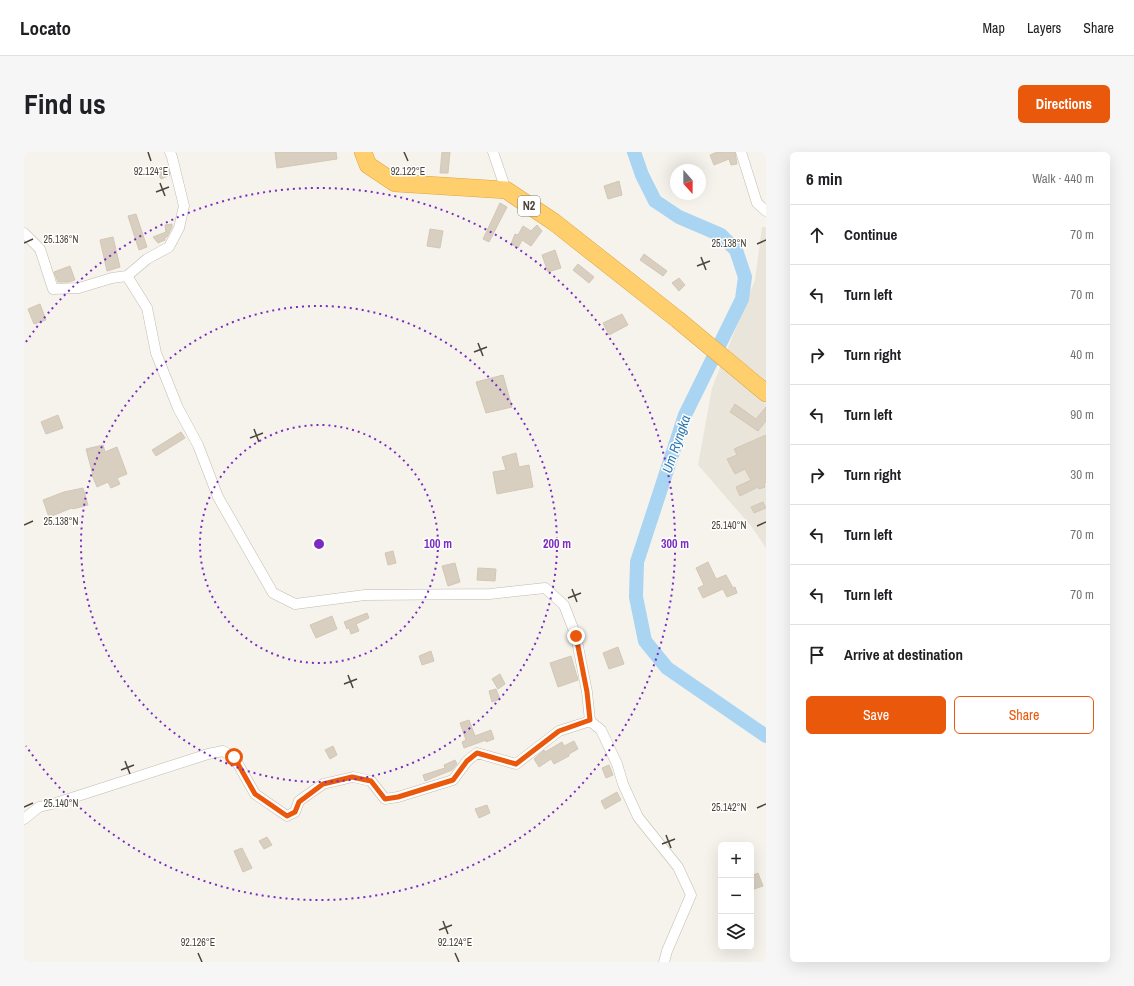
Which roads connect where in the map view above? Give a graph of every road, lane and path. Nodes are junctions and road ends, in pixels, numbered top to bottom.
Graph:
1 (170, 152) edge
2 (363, 152) edge
3 (493, 152) edge
4 (740, 152) edge
5 (506, 190) junction
6 (766, 211) edge
7 (24, 233) edge
8 (127, 276) junction
9 (764, 391) edge
10 (590, 720) junction
11 (24, 819) edge
12 (664, 962) edge

1 - 8 street
2 - 5 highway, N2
3 - 5 street
4 - 6 street
5 - 9 highway, N2
7 - 8 street
8 - 10 street
10 - 11 street
10 - 12 street

